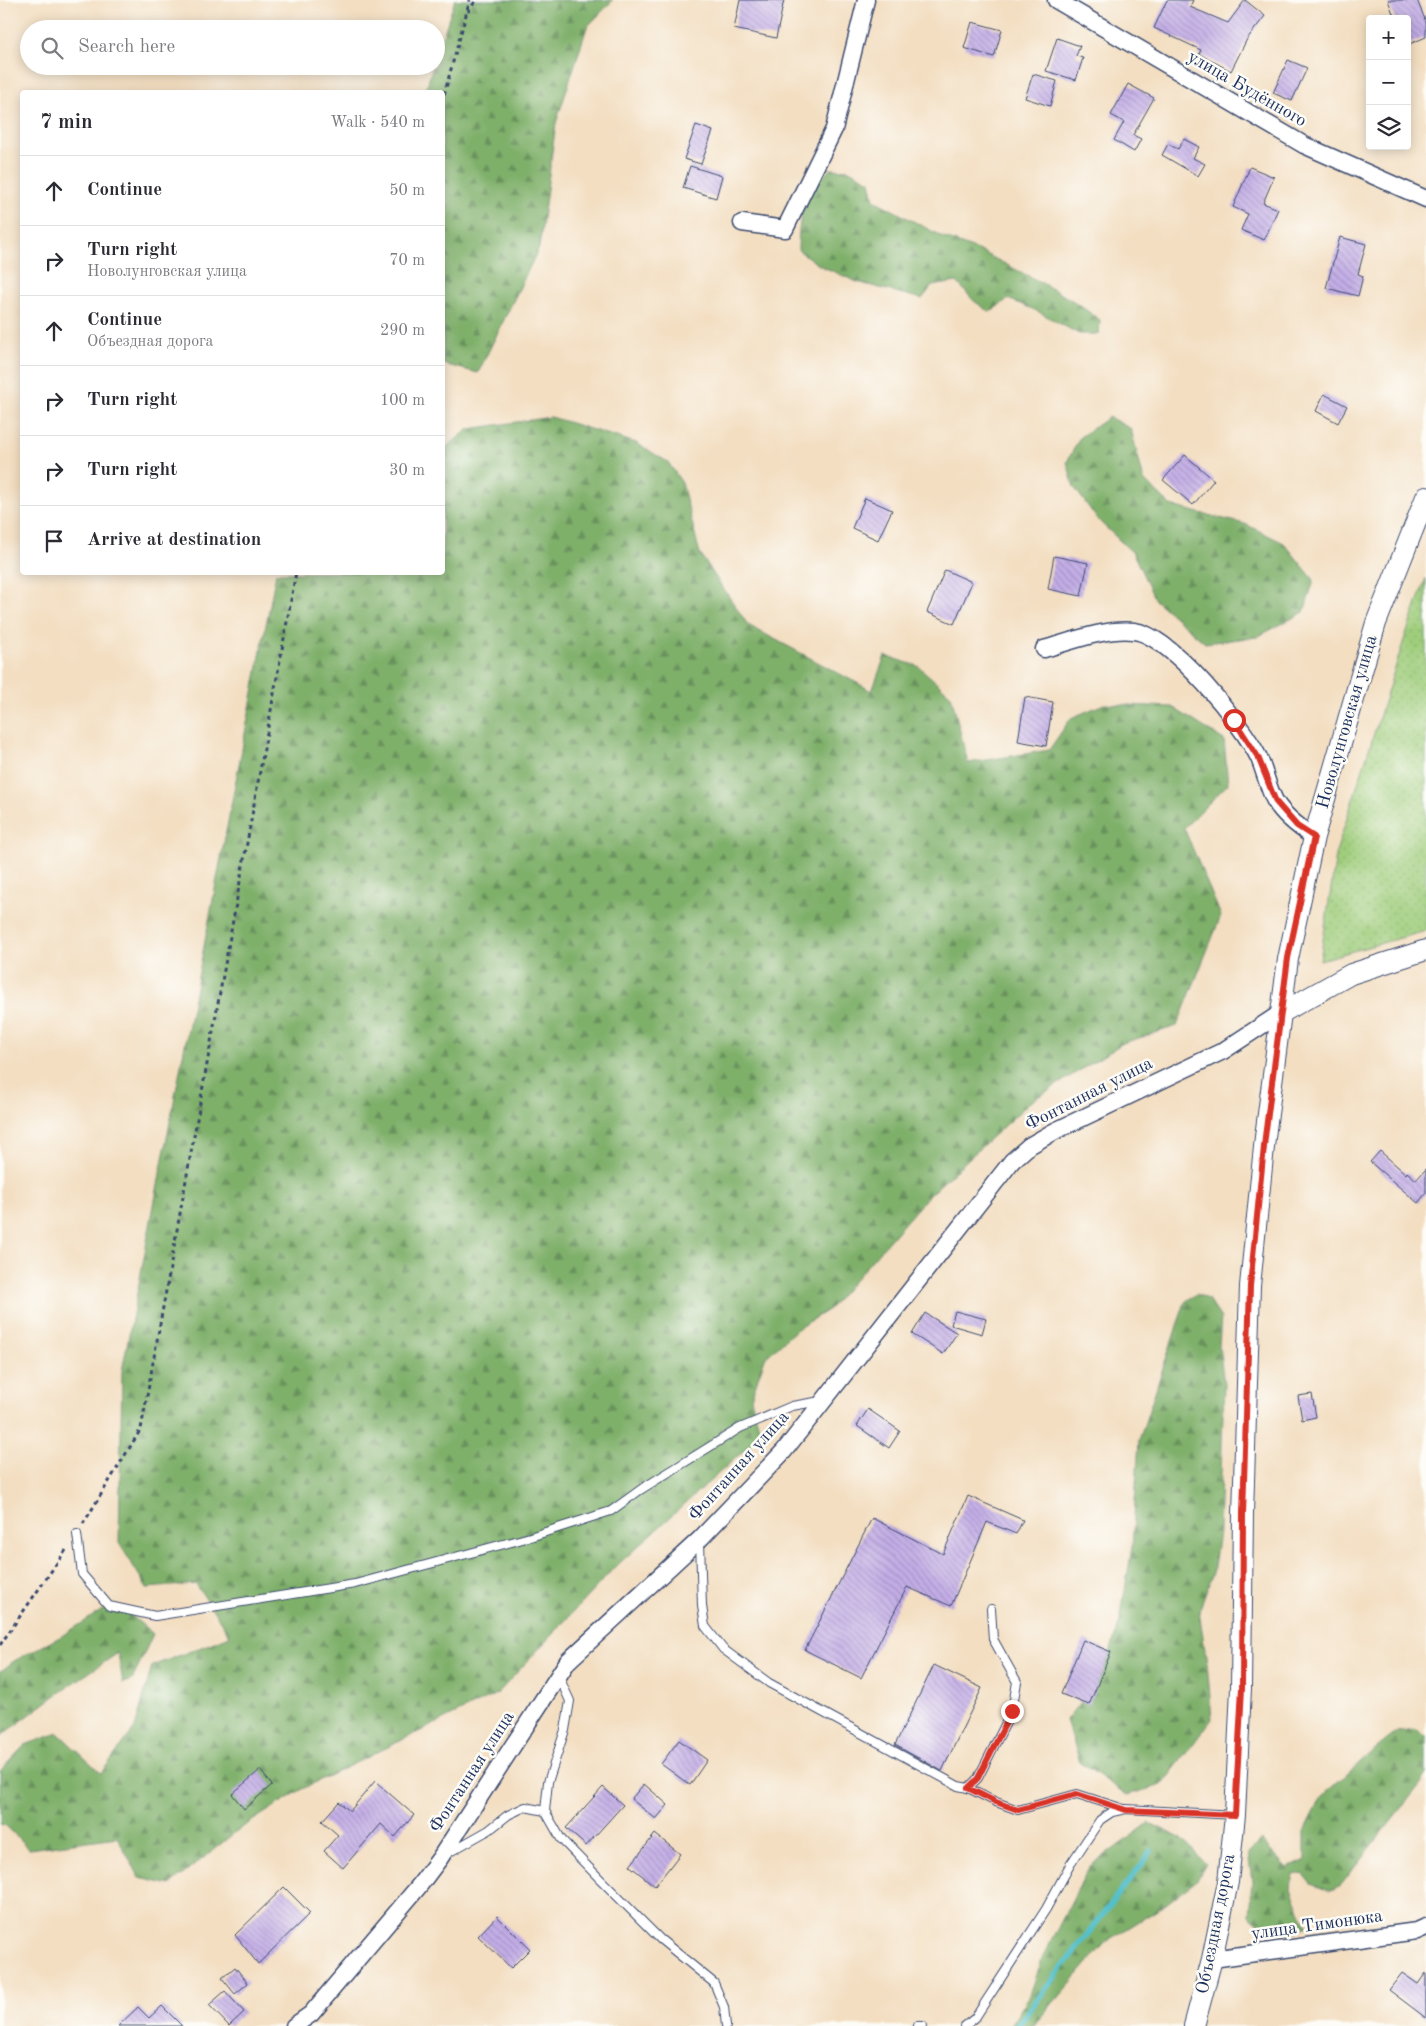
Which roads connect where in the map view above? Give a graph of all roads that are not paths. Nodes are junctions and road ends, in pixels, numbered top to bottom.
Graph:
1 (866, 0) edge
2 (1056, 0) edge
3 (1426, 199) edge
4 (742, 223) dead end
5 (1426, 497) edge
6 (1044, 649) dead end
7 (1314, 837) junction
8 (1426, 950) edge
9 (1281, 1013) junction
10 (823, 1400) junction
11 (78, 1534) road end
12 (700, 1539) junction
13 (991, 1609) dead end
14 (559, 1677) junction
15 (968, 1788) junction
16 (545, 1810) junction
17 (1126, 1810) junction
18 (1235, 1815) junction
19 (440, 1858) junction
20 (1426, 1927) edge
21 (1212, 1959) junction
22 (294, 2026) edge
23 (726, 2026) edge
24 (917, 2026) edge
25 (922, 2026) edge
26 (964, 2026) edge
27 (1194, 2026) edge

1 - 4 street
2 - 3 street, улица Будённого
5 - 7 street, Новолунговская улица
6 - 7 street
7 - 9 street, Новолунговская улица
8 - 9 street
9 - 10 street, Фонтанная улица
9 - 18 street, Объездная дорога
10 - 11 lane
10 - 12 street, Фонтанная улица
12 - 14 street, Фонтанная улица
12 - 15 lane
13 - 15 lane
14 - 16 lane
14 - 19 street, Фонтанная улица
15 - 17 lane
16 - 19 lane
16 - 23 lane
17 - 18 lane
17 - 26 lane
18 - 21 street, Объездная дорога
19 - 22 street, Фонтанная улица
20 - 21 street, улица Тимонюка
21 - 27 street, Объездная дорога
24 - 25 lane

